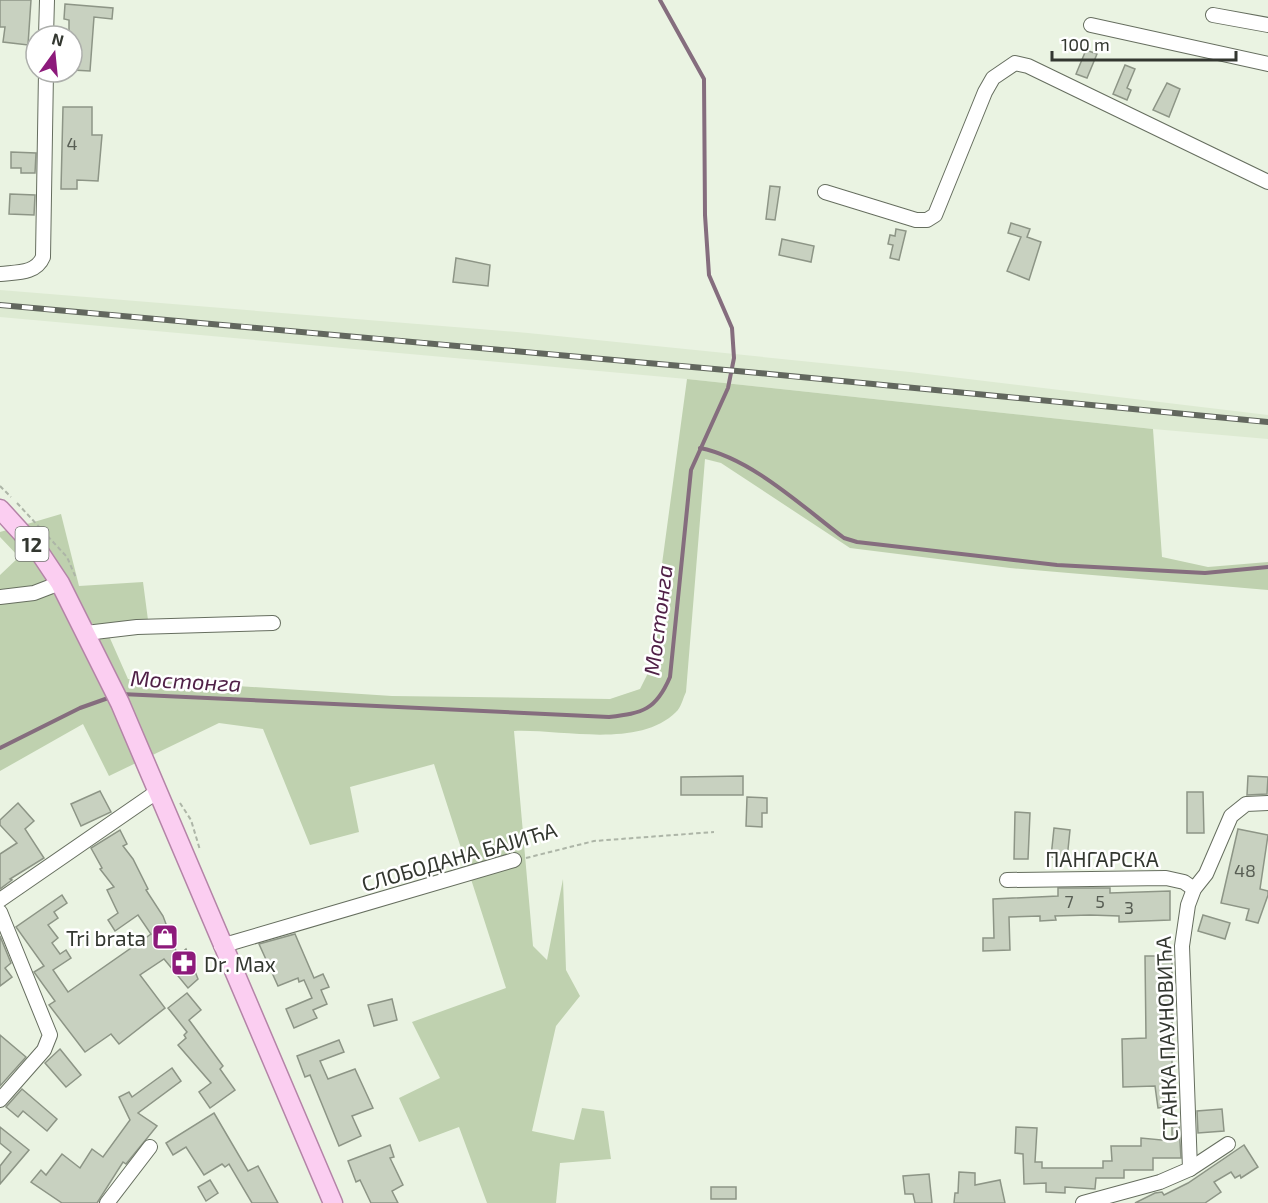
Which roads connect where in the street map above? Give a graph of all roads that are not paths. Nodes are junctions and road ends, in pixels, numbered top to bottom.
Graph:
1 (47, 0) edge
2 (1213, 15) dead end
3 (46, 24) edge
4 (1091, 25) dead end
5 (1268, 26) edge
6 (1268, 64) edge
7 (46, 84) edge
8 (1268, 182) edge
9 (825, 192) dead end
10 (0, 274) edge
11 (0, 509) edge
12 (60, 583) junction
13 (0, 597) edge
14 (273, 624) dead end
15 (86, 633) junction
16 (158, 791) junction
17 (1268, 803) edge
18 (514, 860) road end
19 (1006, 880) dead end
20 (1194, 889) junction
21 (0, 900) edge
22 (0, 912) edge
23 (221, 946) junction
24 (0, 1100) edge
25 (1228, 1144) dead end
26 (150, 1147) dead end
27 (1190, 1169) junction
28 (107, 1203) edge
29 (333, 1203) edge
30 (1083, 1203) edge

1 - 3 street
2 - 5 street
4 - 6 street
7 - 10 street
8 - 9 street
11 - 12 main road, 12
12 - 13 street
12 - 15 main road, 12
14 - 15 street
15 - 16 main road, 12
16 - 21 street
16 - 23 main road, 12
17 - 20 street, СТАНКА ПАУНОВИЋА
18 - 23 street, СЛОБОДАНА БАЈИЋА
19 - 20 street, ПАНГАРСКА
20 - 27 street, СТАНКА ПАУНОВИЋА
22 - 24 street
23 - 29 main road, 12
25 - 27 street, СТАНКА ПАУНОВИЋА
26 - 28 street
27 - 30 street, СТАНКА ПАУНОВИЋА

